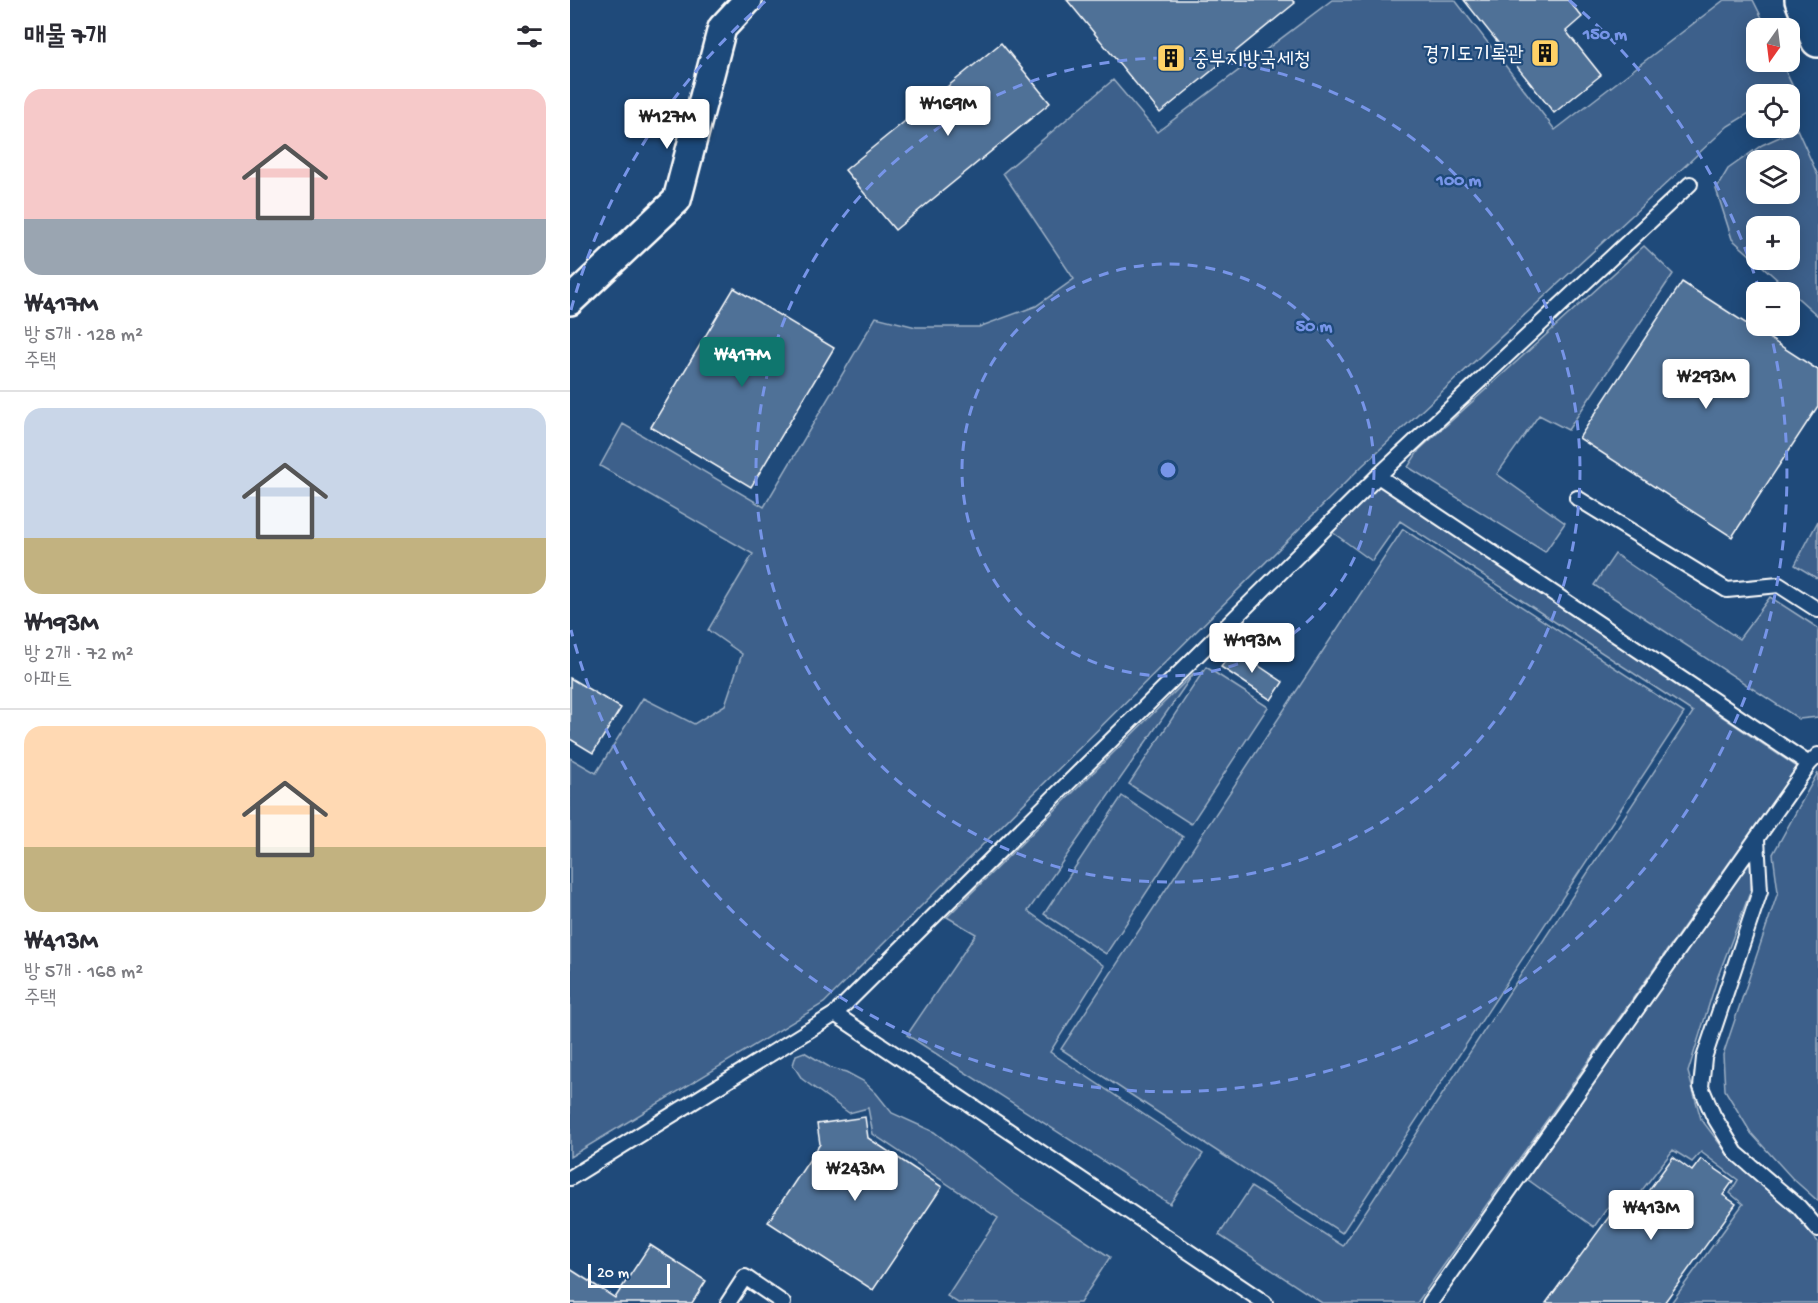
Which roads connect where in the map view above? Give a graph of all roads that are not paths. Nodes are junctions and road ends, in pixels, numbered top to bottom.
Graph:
1 (748, 0) edge
2 (1802, 0) edge
3 (1818, 40) edge
4 (1690, 184) dead end
5 (570, 301) edge
6 (1378, 476) junction
7 (1577, 498) dead end
8 (1818, 610) edge
9 (1813, 760) edge
10 (1757, 839) junction
11 (835, 1014) junction
12 (570, 1178) edge
13 (1818, 1229) edge
14 (728, 1303) edge
15 (783, 1303) edge
16 (1265, 1303) edge
17 (1430, 1303) edge

1 - 5 street
2 - 3 main road
4 - 6 lane
6 - 9 lane
6 - 11 lane
7 - 8 lane
9 - 10 lane
10 - 13 lane
10 - 17 lane
11 - 12 lane
11 - 16 lane
14 - 15 lane

